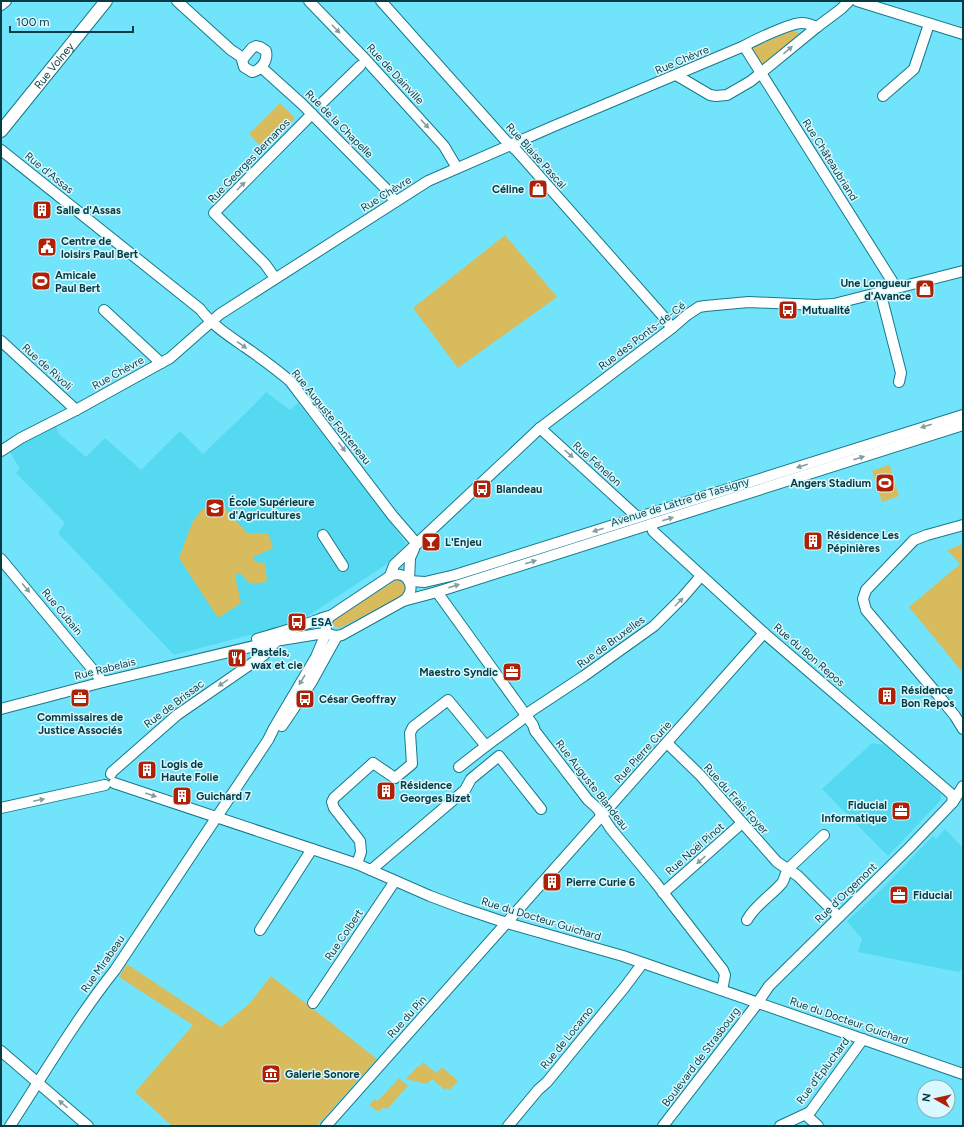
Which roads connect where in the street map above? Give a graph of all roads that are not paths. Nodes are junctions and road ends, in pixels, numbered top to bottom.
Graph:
1 (6, 1) edge
2 (106, 1) edge
3 (177, 1) edge
4 (309, 1) edge
5 (381, 1) edge
6 (849, 1) edge
7 (857, 1) edge
8 (1, 5) edge
9 (929, 24) junction
10 (817, 27) junction
11 (963, 34) edge
12 (744, 46) junction
13 (243, 58) junction
14 (360, 66) dead end
15 (261, 67) junction
16 (761, 73) junction
17 (676, 75) junction
18 (883, 96) dead end
19 (323, 102) dead end
20 (312, 114) junction
21 (1, 131) edge
22 (511, 146) junction
23 (1, 150) edge
24 (457, 168) junction
25 (395, 202) junction
26 (963, 271) edge
27 (275, 278) junction
28 (894, 287) junction
29 (880, 291) junction
30 (104, 310) dead end
31 (211, 321) junction
32 (672, 328) junction
33 (1, 341) edge
34 (161, 363) junction
35 (899, 382) dead end
36 (76, 410) junction
37 (963, 415) edge
38 (963, 425) edge
39 (540, 428) junction
40 (1, 451) edge
41 (636, 518) junction
42 (650, 524) junction
43 (963, 525) edge
44 (322, 535) dead end
45 (416, 544) junction
46 (1, 558) edge
47 (343, 566) dead end
48 (390, 576) junction
49 (701, 576) junction
50 (409, 581) junction
51 (437, 592) junction
52 (403, 601) junction
53 (330, 616) junction
54 (293, 629) junction
55 (325, 633) junction
56 (764, 633) junction
57 (338, 636) junction
58 (275, 641) junction
59 (252, 647) junction
60 (216, 655) junction
61 (257, 660) junction
62 (103, 682) junction
63 (1, 709) edge
64 (526, 716) junction
65 (962, 725) edge
66 (268, 740) junction
67 (667, 744) junction
68 (486, 746) junction
69 (459, 767) dead end
70 (110, 781) junction
71 (963, 786) edge
72 (963, 797) edge
73 (953, 802) junction
74 (1, 808) edge
75 (541, 809) dead end
76 (602, 815) junction
77 (216, 817) junction
78 (742, 823) junction
79 (824, 835) dead end
80 (312, 849) junction
81 (357, 864) junction
82 (788, 869) junction
83 (371, 870) junction
84 (395, 881) junction
85 (663, 893) junction
86 (839, 917) junction
87 (747, 920) dead end
88 (506, 923) junction
89 (260, 930) dead end
90 (642, 964) junction
91 (722, 990) junction
92 (314, 1002) dead end
93 (758, 1002) junction
94 (863, 1039) junction
95 (1, 1051) edge
96 (963, 1074) edge
97 (37, 1082) junction
98 (806, 1115) junction
99 (10, 1126) edge
100 (88, 1126) edge
101 (326, 1126) edge
102 (508, 1126) edge
103 (663, 1126) edge
104 (780, 1126) edge
105 (818, 1126) edge

1 - 8 street
2 - 21 main road, Rue Volney
3 - 13 street
4 -> 24 street, Rue de Dainville
5 - 22 street, Rue Blaise Pascal
6 - 10 street
7 - 9 street
9 - 11 street
9 - 18 street
10 - 12 street, Rue Chèvre
16 -> 10 street
12 - 16 street, Rue Châteaubriand
12 - 17 street, Rue Chèvre
13 - 15 street
13 - 15 street
14 - 19 street
15 - 20 street, Rue de la Chapelle
16 - 17 street
16 - 28 street, Rue Châteaubriand
17 - 22 street, Rue Chèvre
20 - 25 street, Rue de la Chapelle
27 -> 20 street, Rue Georges Bernanos
22 - 24 street, Rue Chèvre
22 - 32 street, Rue Blaise Pascal
23 - 31 street, Rue d'Assas
24 - 25 street, Rue Chèvre
25 - 27 street, Rue Chèvre
26 - 28 street, Rue des Ponts-de-Cé
27 - 31 street, Rue Chèvre
28 - 29 street, Rue des Ponts-de-Cé
29 - 32 street, Rue des Ponts-de-Cé
29 - 35 street
30 - 34 street
31 - 34 street, Rue Chèvre
31 -> 45 street, Rue Auguste Fonteneau
32 - 39 street, Rue des Ponts-de-Cé
33 - 36 street, Rue de Rivoli
34 - 36 street, Rue Chèvre
36 - 40 street, Rue Chèvre
37 -> 41 street, Avenue de Lattre de Tassigny
42 -> 38 street, Avenue de Lattre de Tassigny
39 -> 41 street, Rue Fénelon
39 - 45 street, Rue des Ponts-de-Cé
41 -> 50 street, Avenue de Lattre de Tassigny
42 - 49 street, Rue du Bon Repos
51 -> 42 street, Avenue de Lattre de Tassigny
43 - 65 street
44 - 47 street
45 - 48 street, Rue des Ponts-de-Cé
45 - 50 street, Rue des Ponts-de-Cé
46 -> 62 street, Rue Cubain
48 - 50 street, Avenue de Lattre de Tassigny
48 - 53 street, Rue Rabelais
49 - 56 street, Rue du Bon Repos
64 -> 49 street, Rue de Bruxelles
50 - 52 street, Rue des Ponts-de-Cé
51 - 52 street, Avenue de Lattre de Tassigny
51 - 64 street, Rue Auguste Blandeau
52 - 57 street, Avenue de Lattre de Tassigny
53 - 54 street, Rue Rabelais
53 - 55 street
54 - 58 street, Rue Rabelais
54 - 60 street, Rue Rabelais
55 - 57 street
55 - 58 street, Rue Rabelais
55 -> 66 street
56 - 67 street, Rue Pierre Curie
56 - 73 street, Rue du Bon Repos
57 - 66 street
58 - 59 street, Rue Rabelais
58 - 61 street, Rue de Brissac
59 - 60 street, Rue Rabelais
59 - 61 street
60 - 62 street, Rue Rabelais
61 -> 70 street, Rue de Brissac
62 - 63 street, Rue Rabelais
64 - 68 street, Rue de Bruxelles
64 - 76 street, Rue Auguste Blandeau
66 - 77 street, Rue Mirabeau
67 - 76 street, Rue Pierre Curie
67 - 78 street, Rue du Frais Foyer
68 - 69 street
68 - 81 street
74 -> 70 street
70 -> 77 street, Rue du Docteur Guichard
71 - 73 street, Rue d'Orgemont
72 - 73 street, Rue d'Orgemont
73 - 86 street, Rue d'Orgemont
75 - 83 street
76 - 85 street, Rue Auguste Blandeau
76 - 88 street, Rue Pierre Curie
77 - 80 street, Rue du Docteur Guichard
77 - 97 street, Rue Mirabeau
78 - 82 street, Rue du Frais Foyer
78 -> 85 street, Rue Noël Pinot
79 - 82 street
80 - 81 street, Rue du Docteur Guichard
80 - 89 street
81 - 83 street, Rue du Docteur Guichard
82 - 86 street, Rue du Frais Foyer
82 - 87 street
83 - 84 street, Rue du Docteur Guichard
84 - 88 street, Rue du Docteur Guichard
84 - 92 street, Rue Colbert
85 - 91 street, Rue Auguste Blandeau
86 - 93 street, Rue d'Orgemont
88 - 90 street, Rue du Docteur Guichard
88 - 101 street, Rue du Pin
90 - 91 street, Rue du Docteur Guichard
90 - 102 street, Rue de Locarno
91 - 93 street, Rue du Docteur Guichard
93 - 94 street, Rue du Docteur Guichard
93 - 103 street, Boulevard de Strasbourg
94 - 96 street, Rue du Docteur Guichard
94 - 98 street, Rue d'Épluchard
95 - 97 street
97 - 99 street, Rue Mirabeau
100 -> 97 street
98 - 104 street, Rue d'Épluchard
98 - 105 street

